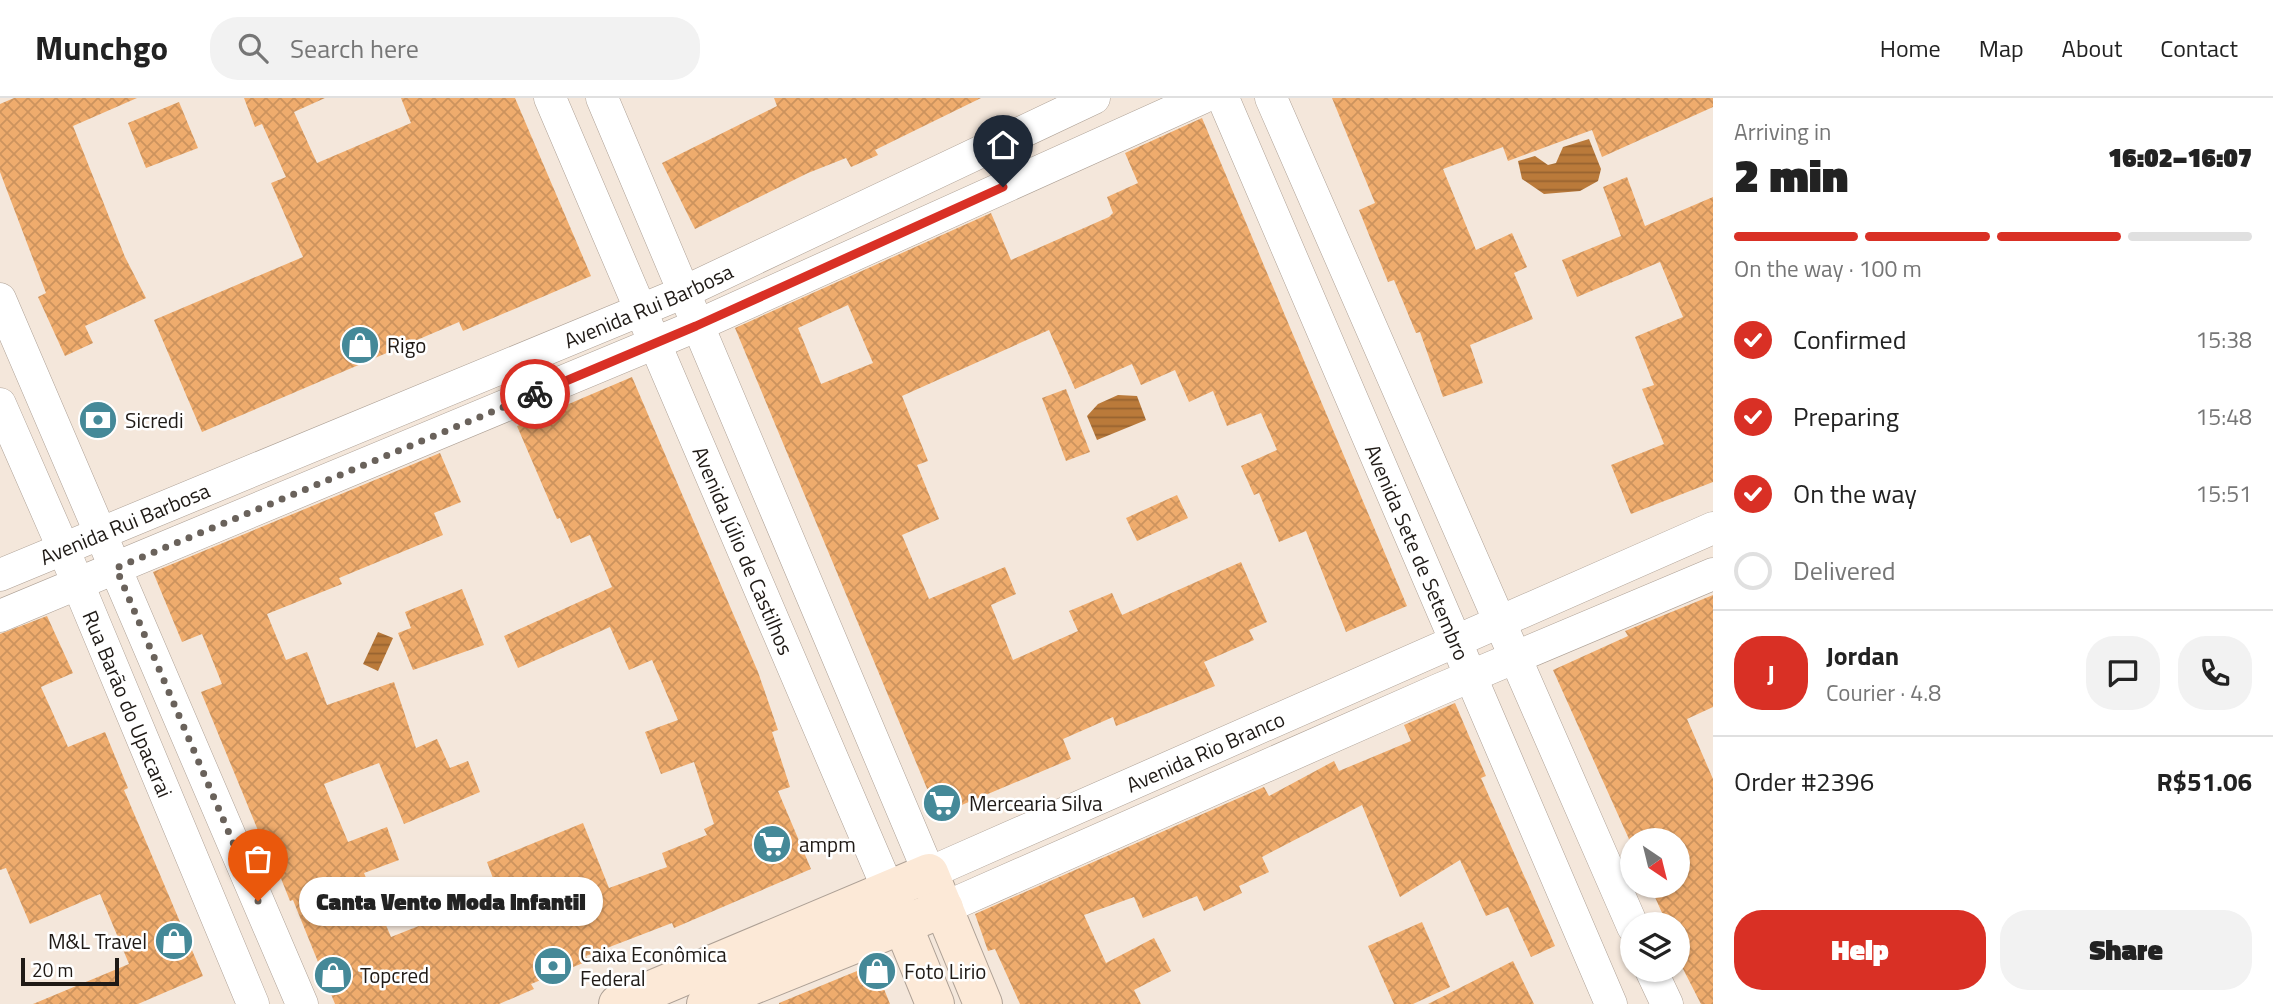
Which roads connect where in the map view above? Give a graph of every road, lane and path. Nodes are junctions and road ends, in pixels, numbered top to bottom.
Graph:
1 (550, 98) edge
2 (602, 98) edge
3 (1094, 98) edge
4 (1202, 98) edge
5 (1223, 98) edge
6 (1271, 98) edge
7 (814, 230) junction
8 (829, 264) junction
9 (682, 293) junction
10 (0, 299) edge
11 (641, 308) junction
12 (696, 326) junction
13 (656, 343) junction
14 (44, 398) junction
15 (2, 409) edge
16 (366, 426) junction
17 (379, 459) junction
18 (753, 461) junction
19 (714, 479) junction
20 (1713, 528) edge
21 (102, 532) junction
22 (1682, 541) junction
23 (63, 548) junction
24 (116, 568) junction
25 (0, 575) edge
26 (1706, 577) edge
27 (76, 584) junction
28 (0, 616) edge
29 (1500, 622) junction
30 (1456, 638) junction
31 (1514, 658) junction
32 (1472, 675) junction
33 (866, 726) junction
34 (826, 744) junction
35 (929, 873) junction
36 (888, 889) junction
37 (944, 908) junction
38 (1626, 912) edge
39 (903, 924) junction
40 (1657, 982) edge
41 (253, 1004) edge
42 (302, 1004) edge
43 (618, 1004) edge
44 (706, 1004) edge
45 (935, 1004) edge
46 (983, 1004) edge
47 (1611, 1004) edge
48 (1667, 1004) edge

1 - 11 street, Avenida Júlio de Castilhos
2 - 9 street, Avenida Júlio de Castilhos
3 - 7 street, Avenida Rui Barbosa
4 - 8 street, Avenida Rui Barbosa
5 - 30 street, Avenida Sete de Setembro
6 - 29 street
7 - 8 street
7 - 9 street, Avenida Rui Barbosa
8 - 12 street, Avenida Rui Barbosa
9 - 11 street, Avenida Rui Barbosa
9 - 12 street, Avenida Júlio de Castilhos
10 - 14 street, Rua Barão do Upacarai
11 - 13 street, Avenida Júlio de Castilhos
11 - 16 street, Avenida Rui Barbosa
12 - 13 street, Avenida Rui Barbosa
12 - 18 street, Avenida Júlio de Castilhos
13 - 17 street, Avenida Rui Barbosa
13 - 19 street, Avenida Júlio de Castilhos
14 - 15 street
14 - 21 street, Rua Barão do Upacarai
15 - 23 street, Rua Barão do Upacarai
16 - 17 street
16 - 21 street, Avenida Rui Barbosa
17 - 24 street, Avenida Rui Barbosa
18 - 19 street
18 - 33 street, Avenida Júlio de Castilhos
19 - 34 street, Avenida Júlio de Castilhos
20 - 22 street, Avenida Rio Branco
21 - 23 street, Avenida Rui Barbosa
21 - 24 street, Rua Barão do Upacarai
22 - 26 street
22 - 29 street, Avenida Rio Branco
23 - 25 street, Avenida Rui Barbosa
23 - 27 street, Rua Barão do Upacarai
24 - 27 street, Avenida Rui Barbosa
24 - 42 street, Rua Barão do Upacarai
26 - 31 street, Avenida Rio Branco
27 - 28 street, Avenida Rui Barbosa
27 - 41 street, Rua Barão do Upacarai
29 - 30 street, Avenida Rio Branco
29 - 31 street
30 - 32 street, Avenida Sete de Setembro
30 - 35 street, Avenida Rio Branco
31 - 32 street, Avenida Rio Branco
31 - 38 street
32 - 37 street, Avenida Rio Branco
32 - 47 street, Avenida Sete de Setembro
33 - 34 street
33 - 35 street, Avenida Júlio de Castilhos
34 - 36 street, Avenida Júlio de Castilhos
35 - 36 street, Avenida Rio Branco
35 - 37 street, Avenida Júlio de Castilhos
36 - 39 street, Avenida Júlio de Castilhos
36 - 43 street, Avenida Rio Branco
37 - 39 street, Avenida Rio Branco
37 - 46 street, Avenida Júlio de Castilhos
39 - 44 street, Avenida Rio Branco
39 - 45 street, Avenida Júlio de Castilhos
40 - 48 street

